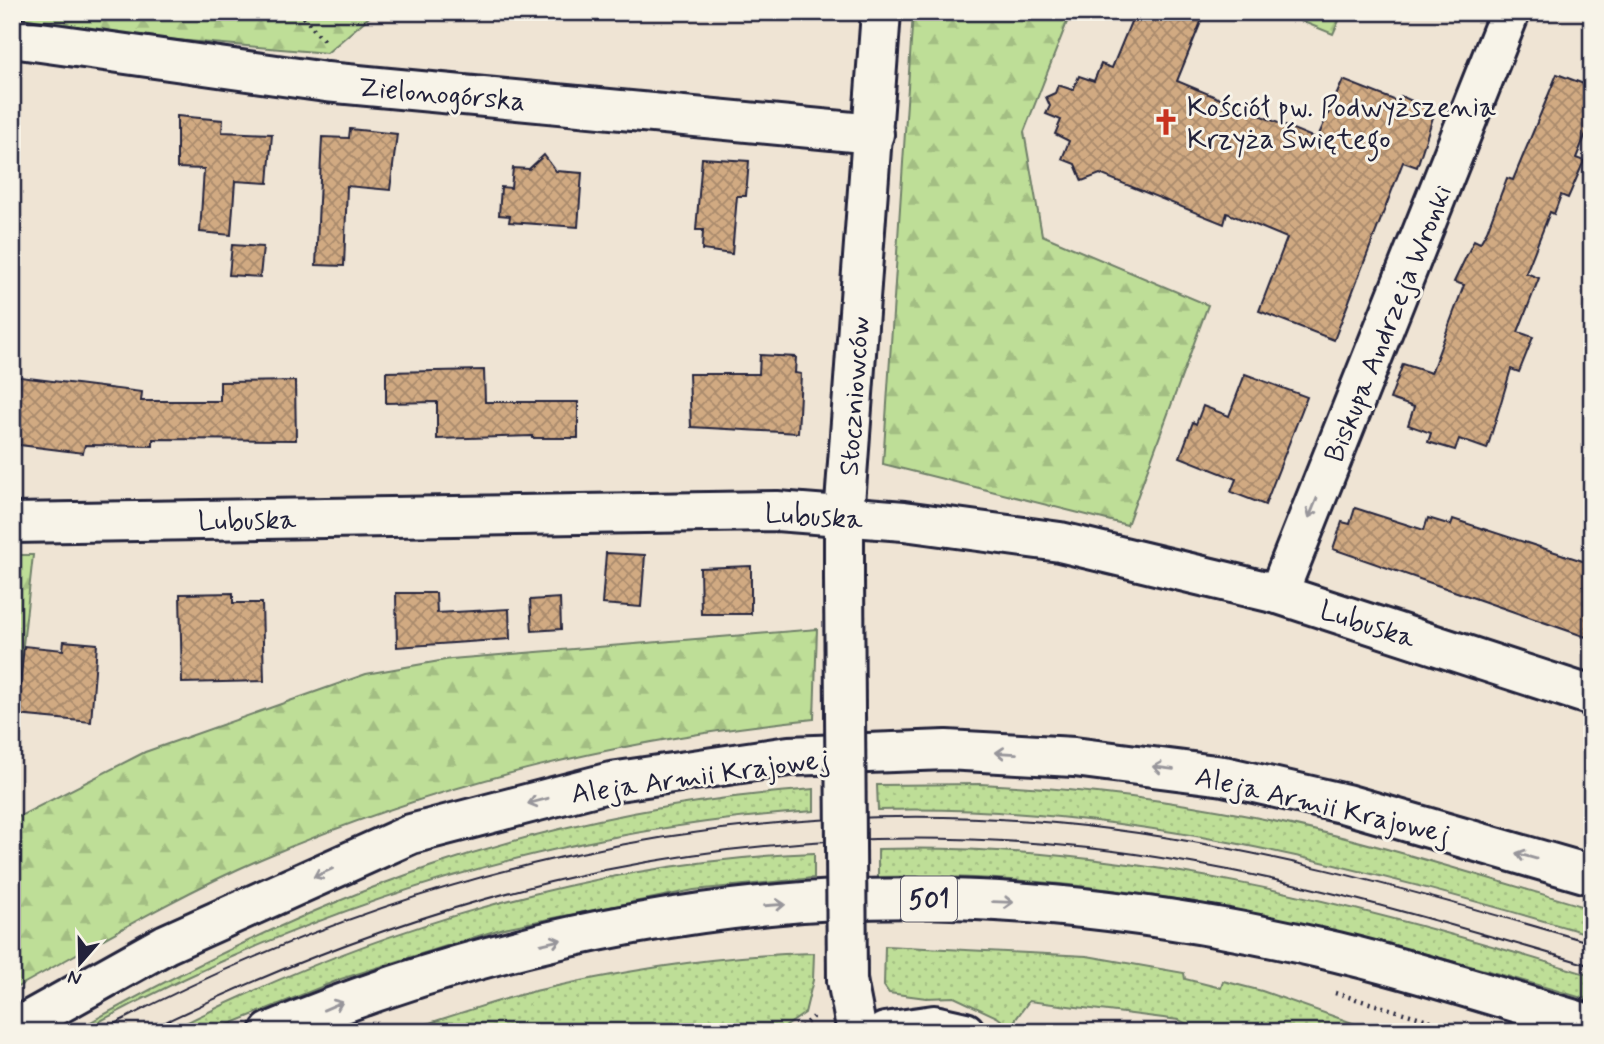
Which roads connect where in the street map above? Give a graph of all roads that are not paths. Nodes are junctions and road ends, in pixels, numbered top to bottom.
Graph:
1 (881, 12) edge
2 (1510, 12) edge
3 (12, 38) edge
4 (873, 134) junction
5 (844, 517) junction
6 (12, 523) edge
7 (1278, 594) junction
8 (1592, 696) edge
9 (1592, 875) edge
10 (1592, 1025) edge
11 (12, 1030) edge
12 (270, 1032) edge
13 (857, 1032) edge
14 (885, 1032) edge
15 (965, 1032) edge

1 - 4 street, Stoczniowców
2 -> 7 street, Biskupa Andrzeja Wronki
3 - 4 street, Zielonogórska
4 - 5 street, Stoczniowców
5 - 6 street, Lubuska
5 - 7 street, Lubuska
5 - 13 street, Stoczniowców, bridge
7 - 8 street, Lubuska
9 -> 11 street, Aleja Armii Krajowej
12 -> 10 street, 501
14 - 15 street

